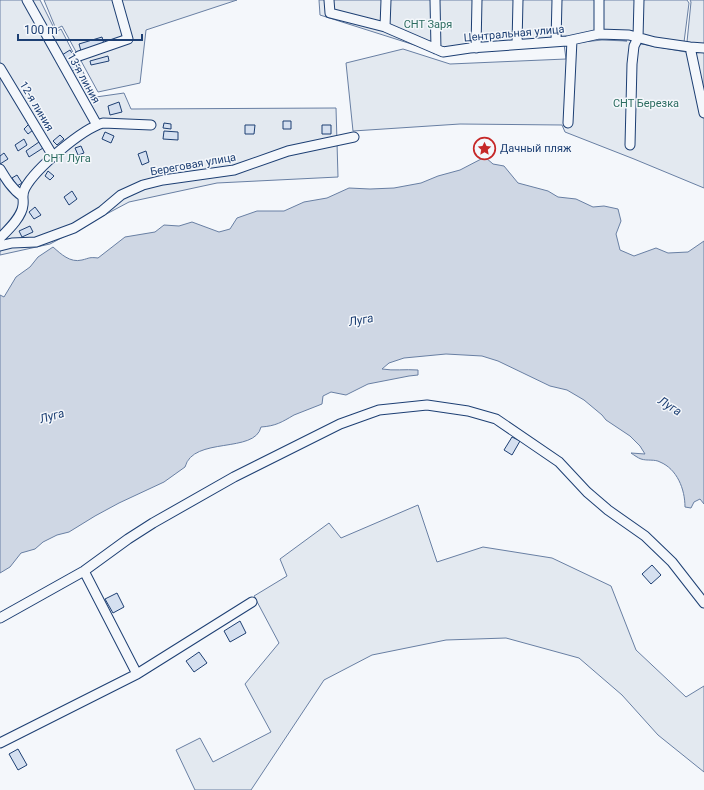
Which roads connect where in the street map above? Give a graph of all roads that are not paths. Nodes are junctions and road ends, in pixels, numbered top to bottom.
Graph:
1 (26, 0) edge
2 (118, 0) edge
3 (328, 0) edge
4 (386, 0) edge
5 (435, 0) edge
6 (477, 0) edge
7 (518, 0) edge
8 (557, 0) edge
9 (599, 0) edge
10 (639, 0) edge
11 (385, 27) junction
12 (599, 34) junction
13 (638, 38) junction
14 (572, 40) junction
15 (556, 41) junction
16 (517, 44) junction
17 (690, 47) junction
18 (436, 48) junction
19 (476, 48) junction
20 (704, 48) edge
21 (79, 56) dead end
22 (0, 68) edge
23 (704, 113) edge
24 (568, 123) dead end
25 (97, 125) junction
26 (151, 125) dead end
27 (354, 137) dead end
28 (630, 144) dead end
29 (54, 156) junction
30 (0, 168) edge
31 (22, 196) junction
32 (0, 238) edge
33 (0, 246) edge
34 (84, 571) junction
35 (252, 602) dead end
36 (704, 603) edge
37 (0, 618) edge
38 (137, 674) junction
39 (0, 743) edge

1 - 25 street, 13-я линия
2 - 21 street
3 - 11 street, Центральная улица
4 - 11 street
5 - 18 street
6 - 19 street
7 - 16 street
8 - 15 street
9 - 12 street
10 - 13 street
11 - 18 street, Центральная улица
12 - 13 street, Центральная улица
12 - 14 street, Центральная улица
13 - 17 street, Центральная улица
13 - 28 street
14 - 15 street, Центральная улица
14 - 24 street
15 - 16 street, Центральная улица
16 - 19 street, Центральная улица
17 - 20 street, Центральная улица
17 - 23 street
18 - 19 street, Центральная улица
22 - 29 street, 12-я линия
25 - 26 street
25 - 29 street
27 - 33 street, Береговая улица
29 - 31 street
30 - 31 street
31 - 32 street
34 - 36 street
34 - 37 street
34 - 38 street
35 - 38 street
38 - 39 street

